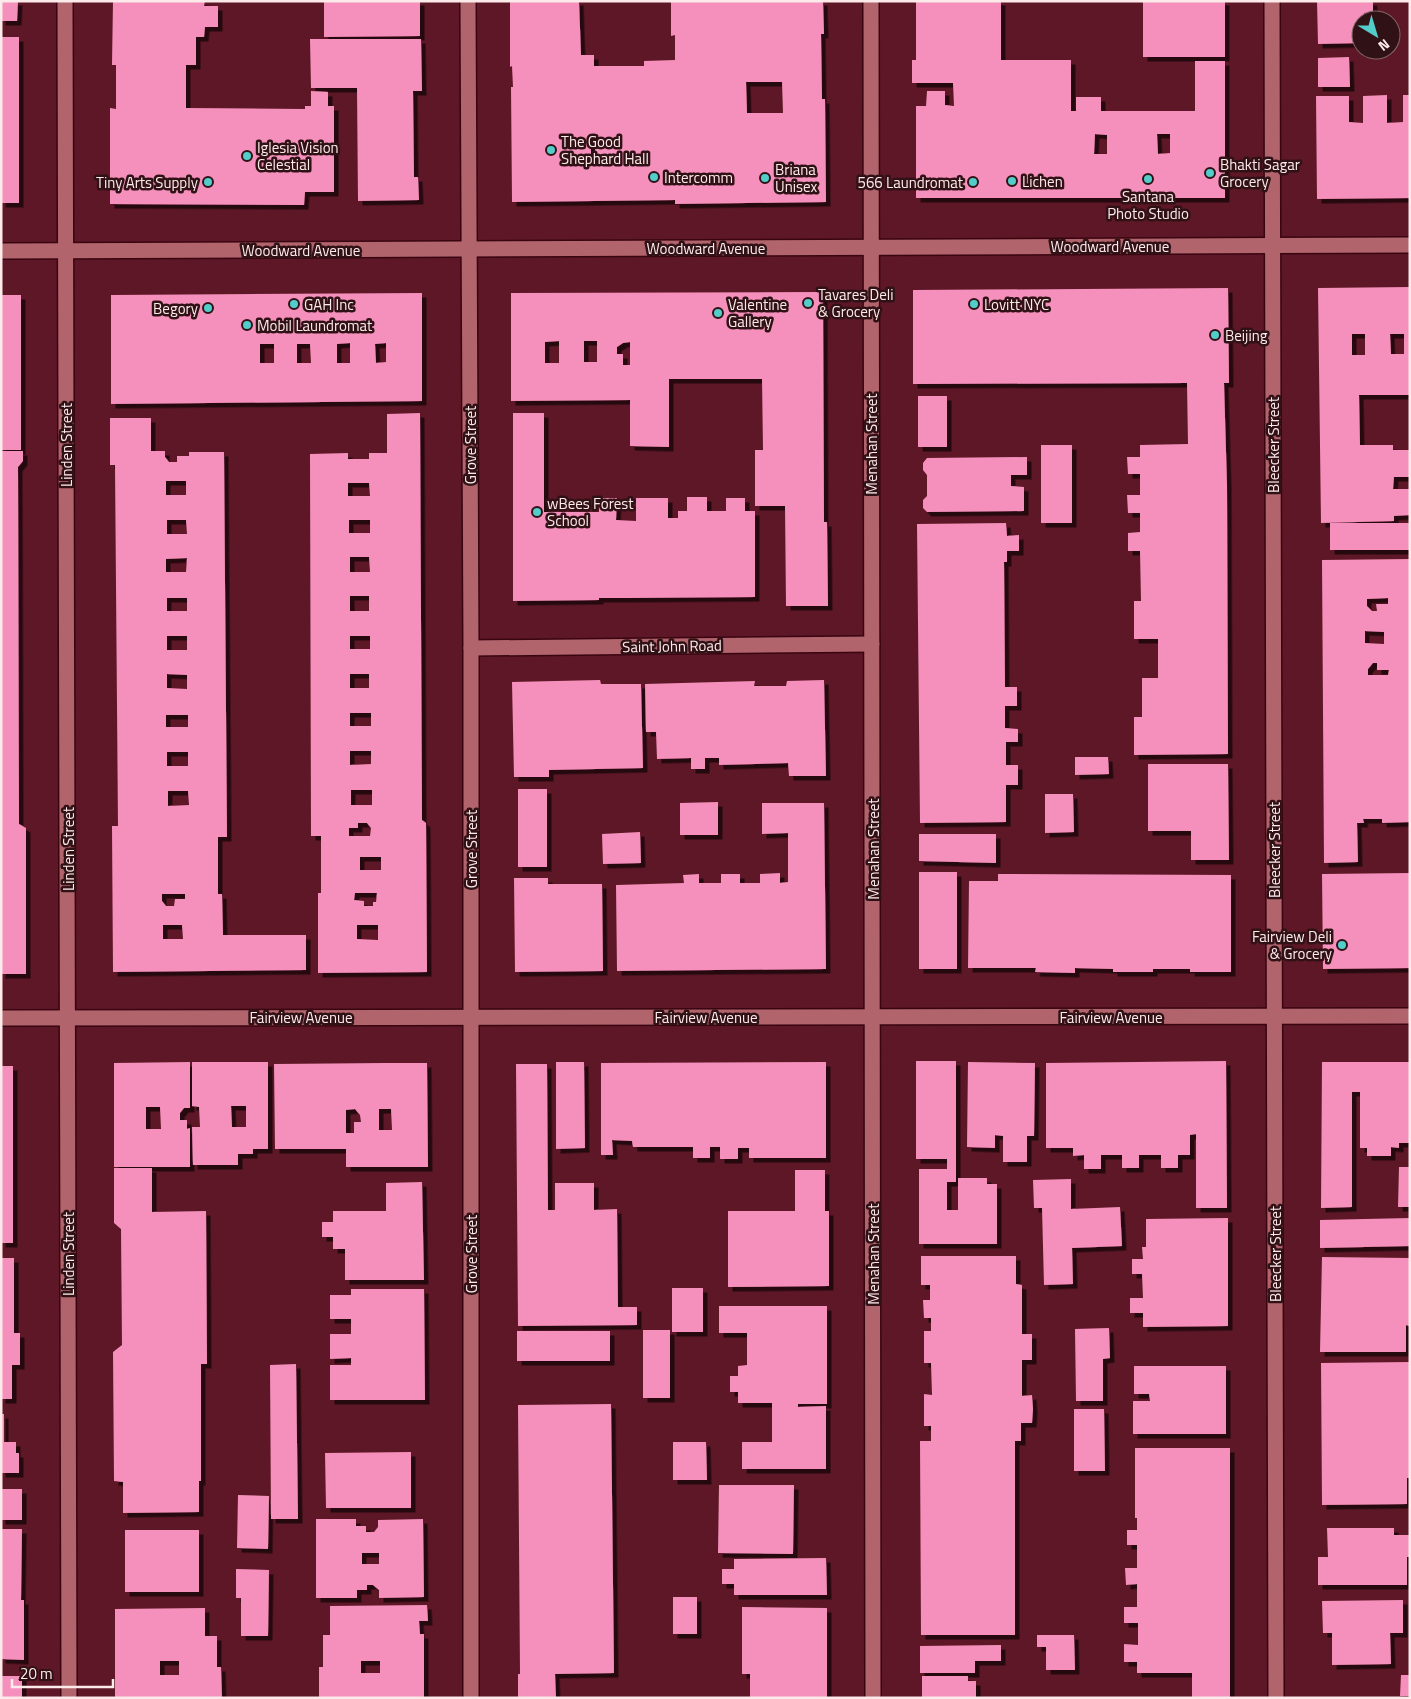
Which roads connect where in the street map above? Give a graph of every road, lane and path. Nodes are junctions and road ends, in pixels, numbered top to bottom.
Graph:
1 (65, 1) edge
2 (468, 1) edge
3 (871, 1) edge
4 (1272, 1) edge
5 (1273, 245) junction
6 (1410, 245) edge
7 (871, 247) junction
8 (468, 249) junction
9 (1, 251) edge
10 (65, 251) junction
11 (872, 644) junction
12 (472, 648) junction
13 (1275, 1016) junction
14 (1410, 1016) edge
15 (471, 1017) junction
16 (873, 1017) junction
17 (1, 1018) edge
18 (68, 1018) junction
19 (69, 1698) edge
20 (471, 1698) edge
21 (873, 1698) edge
22 (1276, 1698) edge

1 - 10 street, Linden Street
2 - 8 street, Grove Street
3 - 7 street, Menahan Street
4 - 5 street, Bleecker Street
5 - 6 street, Woodward Avenue
5 - 7 street, Woodward Avenue
5 - 13 street, Bleecker Street
7 - 8 street, Woodward Avenue
7 - 11 street, Menahan Street
8 - 10 street, Woodward Avenue
8 - 12 street, Grove Street
9 - 10 street, Woodward Avenue
10 - 18 street, Linden Street
11 - 12 street, Saint John Road
11 - 16 street, Menahan Street
12 - 15 street, Grove Street
13 - 14 street, Fairview Avenue
13 - 16 street, Fairview Avenue
13 - 22 street, Bleecker Street
15 - 16 street, Fairview Avenue
15 - 18 street, Fairview Avenue
15 - 20 street, Grove Street
16 - 21 street, Menahan Street
17 - 18 street, Fairview Avenue
18 - 19 street, Linden Street

